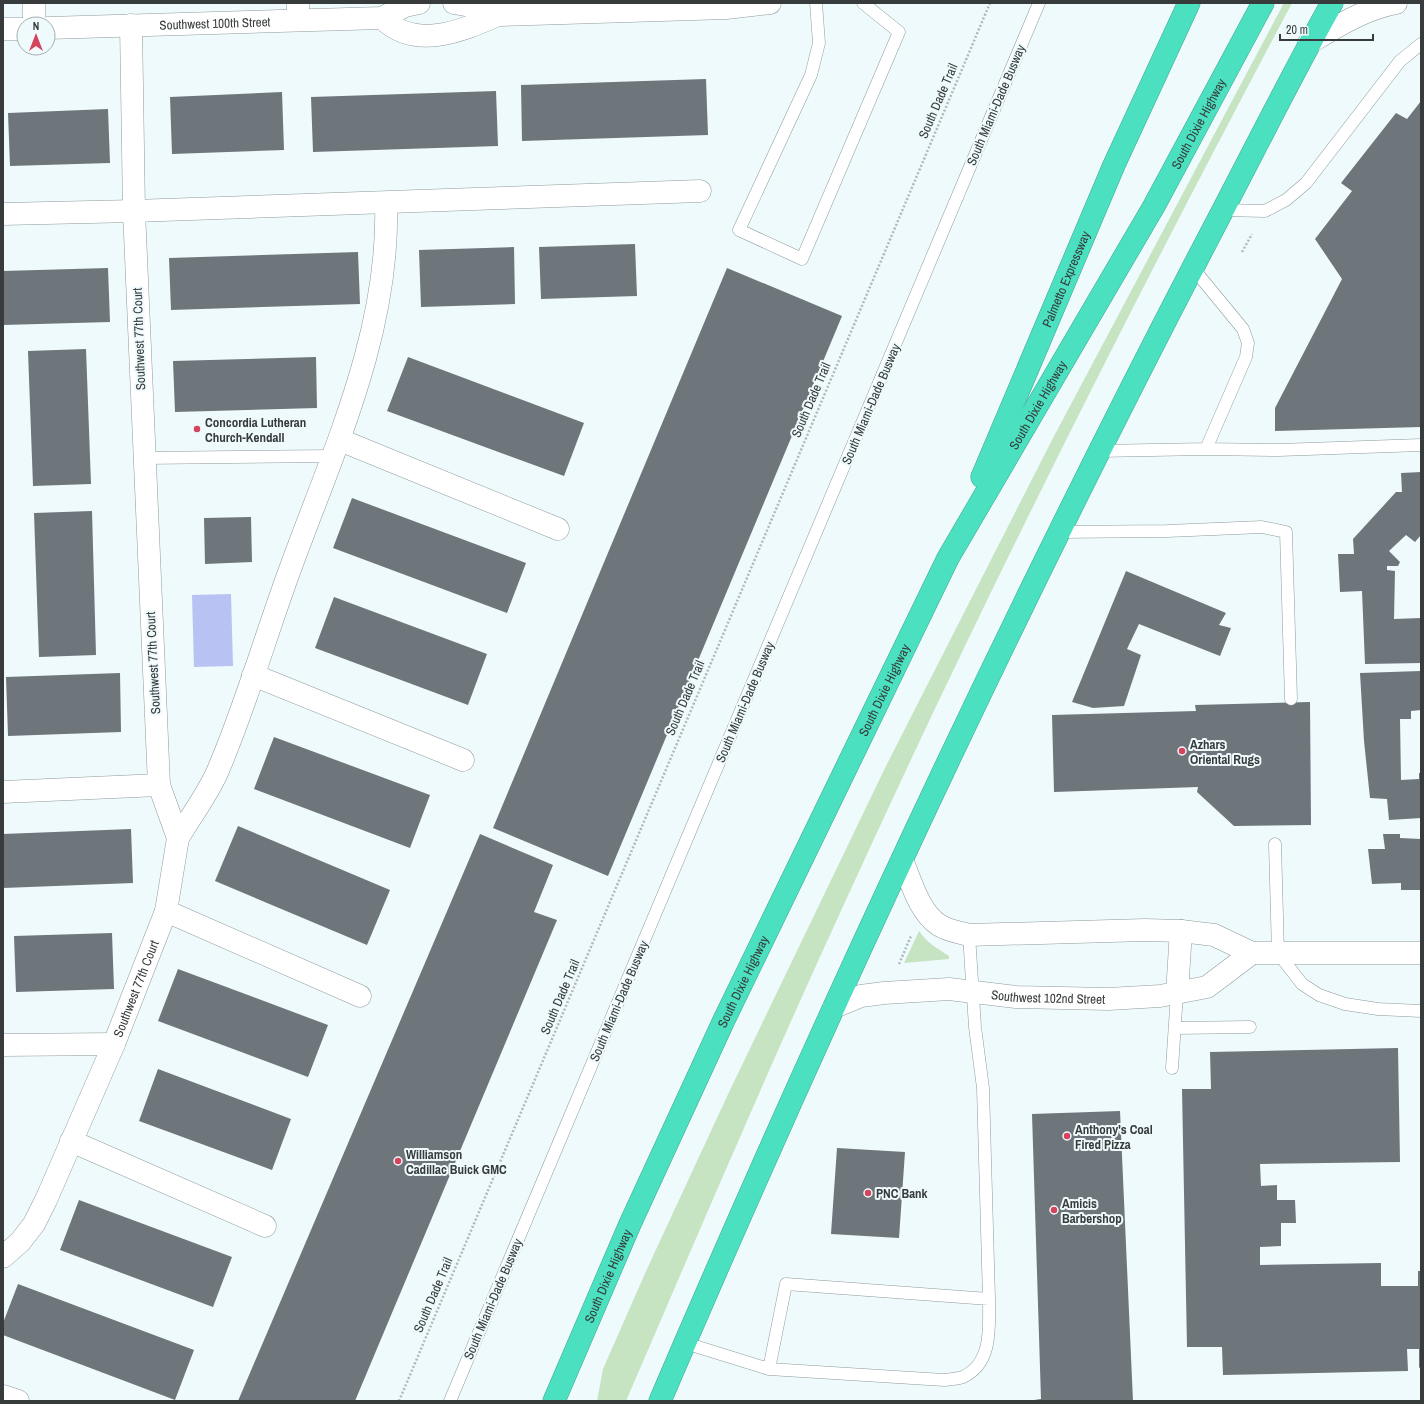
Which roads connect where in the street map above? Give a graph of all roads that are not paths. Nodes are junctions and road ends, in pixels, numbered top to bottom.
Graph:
1 (34, 3) edge
2 (419, 3) edge
3 (454, 3) edge
4 (770, 3) edge
5 (816, 3) edge
6 (863, 3) edge
7 (1038, 3) edge
8 (1189, 3) edge
9 (1263, 3) edge
10 (1332, 3) edge
11 (1396, 3) edge
12 (665, 6) edge
13 (298, 12) edge
14 (498, 15) junction
15 (34, 16) edge
16 (382, 18) junction
17 (131, 25) junction
18 (56, 28) edge
19 (3, 29) edge
20 (16, 29) edge
21 (1309, 43) junction
22 (1421, 44) edge
23 (700, 191) dead end
24 (386, 203) junction
25 (1223, 210) junction
26 (134, 211) junction
27 (3, 214) edge
28 (1192, 267) junction
29 (1421, 445) edge
30 (336, 448) junction
31 (1206, 449) junction
32 (1098, 451) junction
33 (144, 458) junction
34 (558, 529) dead end
35 (1059, 532) junction
36 (948, 558) junction
37 (253, 675) junction
38 (1291, 699) dead end
39 (462, 760) dead end
40 (159, 785) junction
41 (3, 792) edge
42 (178, 838) junction
43 (1275, 844) dead end
44 (902, 860) junction
45 (166, 911) junction
46 (1181, 931) junction
47 (969, 935) junction
48 (1421, 952) edge
49 (1252, 954) junction
50 (1278, 954) junction
51 (973, 992) junction
52 (1177, 993) junction
53 (360, 996) dead end
54 (834, 1007) junction
55 (1421, 1011) edge
56 (1250, 1027) dead end
57 (1175, 1028) junction
58 (114, 1044) junction
59 (3, 1045) edge
60 (1172, 1068) dead end
61 (71, 1141) junction
62 (265, 1226) dead end
63 (3, 1257) edge
64 (989, 1299) junction
65 (685, 1343) junction
66 (769, 1368) junction
67 (3, 1396) edge
68 (18, 1401) edge
69 (450, 1401) edge
70 (554, 1401) edge
71 (660, 1401) edge

1 - 15 street
2 - 16 street, Southwest 100th Street
3 - 14 street
4 - 12 street
5 - 6 lane
7 - 69 lane, South Miami-Dade Busway
8 - 36 highway, Palmetto Expressway
9 - 36 highway, South Dixie Highway
10 - 21 highway
11 - 21 street
12 - 14 street
13 - 16 street, Southwest 100th Street
13 - 17 street, Southwest 100th Street
14 - 16 street
17 - 18 street, Southwest 100th Street
17 - 26 street, Southwest 77th Court
19 - 20 street
21 - 25 highway
22 - 25 lane
23 - 24 street
24 - 26 street
24 - 30 street
25 - 28 highway
26 - 27 street
26 - 33 street, Southwest 77th Court
28 - 31 lane
28 - 32 highway
29 - 31 lane
30 - 33 lane
30 - 34 street
30 - 37 street
31 - 32 lane
32 - 35 highway
33 - 40 street, Southwest 77th Court
35 - 38 lane
35 - 44 highway
36 - 70 highway, South Dixie Highway
37 - 39 street
37 - 42 street
40 - 41 street
40 - 42 street, Southwest 77th Court
42 - 45 street, Southwest 77th Court
43 - 50 lane
44 - 47 street
44 - 54 highway
45 - 53 street
45 - 58 street, Southwest 77th Court
46 - 47 street
46 - 49 street
46 - 52 street
47 - 51 lane
48 - 50 street
49 - 50 street
49 - 52 street, Southwest 102nd Street
50 - 55 lane
51 - 52 street, Southwest 102nd Street
51 - 54 street, Southwest 102nd Street
51 - 64 lane
52 - 57 lane
54 - 65 highway
56 - 57 lane
57 - 60 lane
58 - 59 street
58 - 61 street, Southwest 77th Court
61 - 62 street
61 - 63 street, Southwest 77th Court
64 - 66 lane
64 - 66 lane
65 - 66 lane
65 - 71 highway
67 - 68 street

